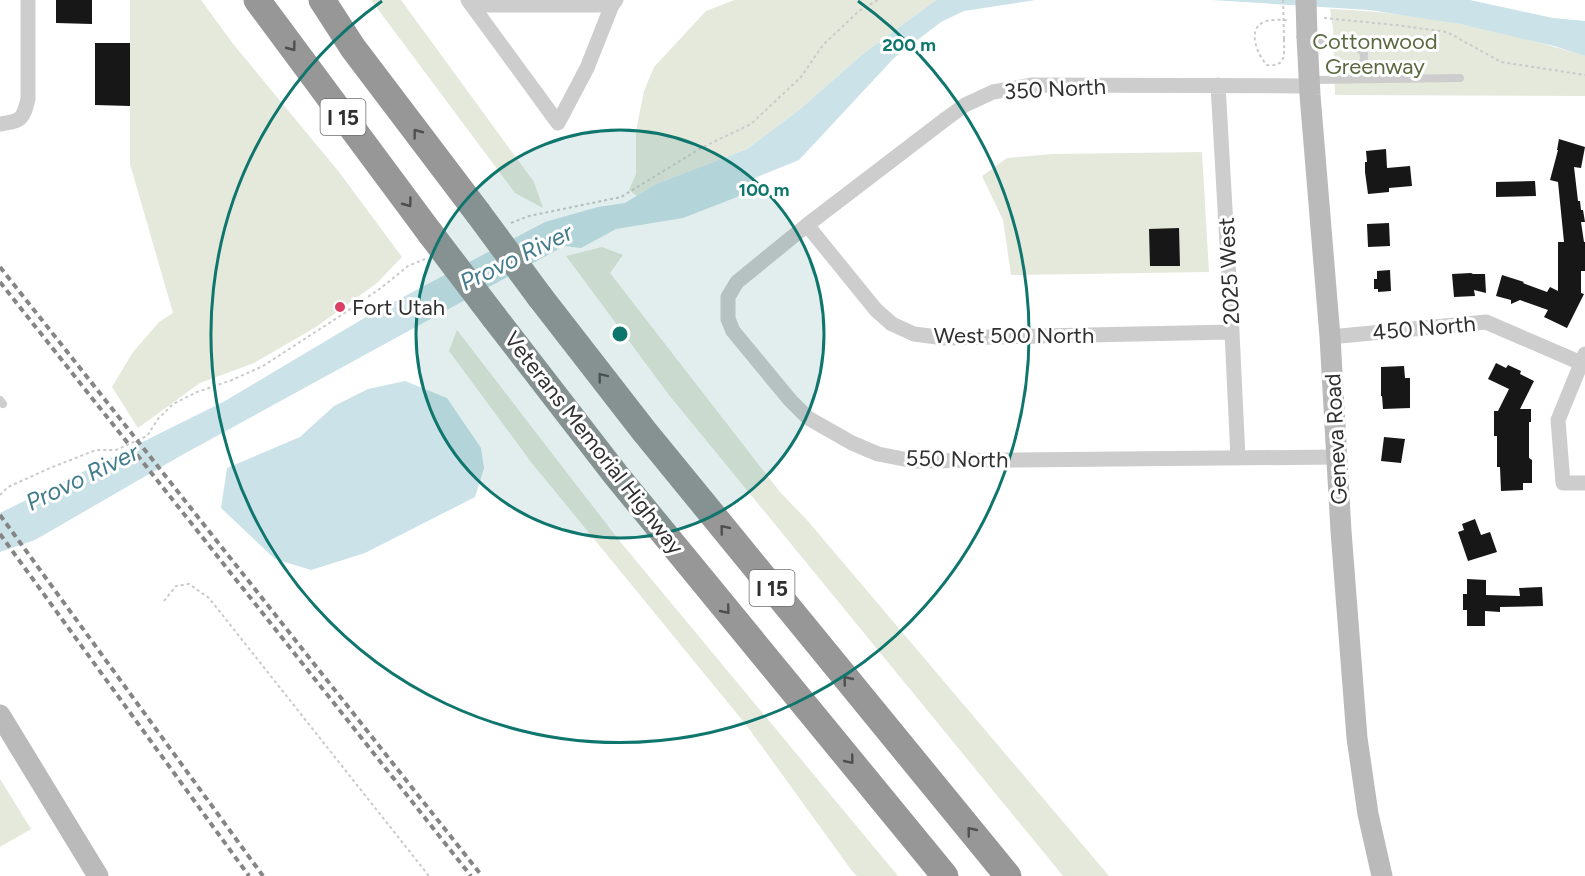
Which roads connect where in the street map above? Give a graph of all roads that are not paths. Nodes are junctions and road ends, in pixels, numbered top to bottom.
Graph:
1 (28, 0) edge
2 (257, 0) edge
3 (322, 0) edge
4 (1306, 0) edge
5 (470, 2) edge
6 (614, 3) edge
7 (1304, 33) junction
8 (1460, 78) dead end
9 (1363, 79) junction
10 (1310, 83) junction
11 (1218, 85) junction
12 (0, 124) edge
13 (807, 225) junction
14 (1232, 332) junction
15 (1330, 337) junction
16 (1583, 359) edge
17 (1336, 457) junction
18 (1238, 458) junction
19 (1585, 483) edge
20 (0, 715) edge
21 (98, 876) edge
22 (945, 876) edge
23 (1008, 876) edge
24 (1382, 876) edge

1 - 12 street
2 -> 22 highway, Veterans Memorial Highway / I 15, bridge
23 -> 3 highway, Veterans Memorial Highway / I 15, bridge
4 - 7 main road, Geneva Road, bridge
5 - 6 street
5 - 6 street
7 - 9 lane
7 - 10 main road, Geneva Road
8 - 9 lane
9 - 10 lane
10 - 11 street, 350 North
10 - 15 main road, Geneva Road
11 - 13 street, 350 North
11 - 14 street, 2025 West
13 - 14 street, West 500 North
13 - 18 street, 550 North
14 - 18 street, 2025 West
15 - 16 street, 450 North
15 - 17 main road, Geneva Road
16 - 19 street
17 - 18 street, 550 North
17 - 24 main road, Geneva Road
20 - 21 main road

